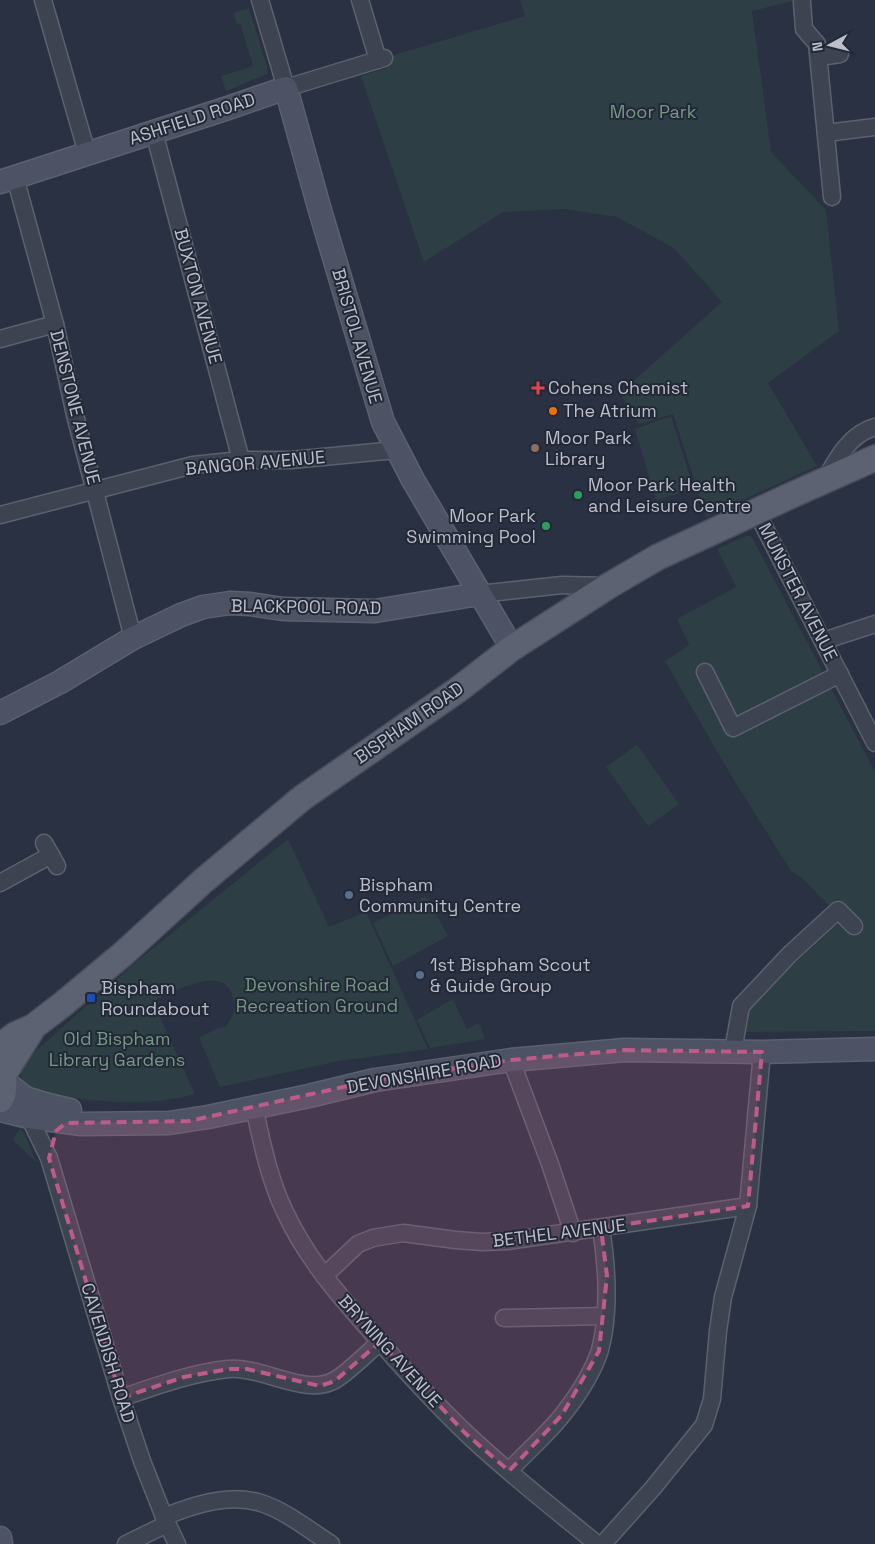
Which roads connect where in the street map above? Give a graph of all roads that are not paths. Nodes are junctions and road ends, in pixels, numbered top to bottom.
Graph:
1 (43, 0) edge
2 (260, 0) edge
3 (360, 0) edge
4 (802, 2) dead end
5 (840, 54) dead end
6 (819, 57) junction
7 (286, 88) junction
8 (875, 127) edge
9 (154, 132) junction
10 (826, 133) junction
11 (87, 153) junction
12 (8, 179) edge
13 (832, 197) dead end
14 (55, 324) junction
15 (0, 339) edge
16 (875, 427) edge
17 (396, 450) junction
18 (875, 458) edge
19 (241, 460) junction
20 (825, 480) junction
21 (95, 489) junction
22 (756, 511) junction
23 (0, 515) edge
24 (607, 586) junction
25 (479, 594) junction
26 (875, 624) edge
27 (133, 638) junction
28 (823, 641) junction
29 (512, 648) junction
30 (705, 672) dead end
31 (840, 674) junction
32 (0, 713) edge
33 (875, 743) edge
34 (51, 855) dead end
35 (0, 883) edge
36 (854, 926) dead end
37 (33, 1027) junction
38 (0, 1046) edge
39 (875, 1049) edge
40 (733, 1051) junction
41 (762, 1052) junction
42 (511, 1060) junction
43 (2, 1083) edge
44 (254, 1107) junction
45 (0, 1110) edge
46 (29, 1117) junction
47 (66, 1123) junction
48 (119, 1124) junction
49 (49, 1158) junction
50 (748, 1206) junction
51 (602, 1228) junction
52 (573, 1233) junction
53 (324, 1276) junction
54 (605, 1316) junction
55 (504, 1318) dead end
56 (380, 1342) junction
57 (121, 1398) junction
58 (508, 1472) junction
59 (165, 1521) junction
60 (0, 1538) edge
61 (1, 1544) edge
62 (126, 1544) edge
63 (178, 1544) edge
64 (331, 1544) edge
65 (596, 1544) edge
66 (603, 1544) edge

1 - 11 street
2 - 7 street, BRISTOL AVENUE
3 - 7 street, ASHFIELD ROAD
4 - 6 street
5 - 6 street
6 - 10 street
7 - 9 street, ASHFIELD ROAD
7 - 17 street, BRISTOL AVENUE
8 - 10 street
9 - 11 street, ASHFIELD ROAD
9 - 19 street, BUXTON AVENUE
10 - 13 street
11 - 12 street, ASHFIELD ROAD
12 - 14 street, DENSTONE AVENUE
14 - 15 street
14 - 21 street, DENSTONE AVENUE
16 - 20 street
17 - 19 street, BANGOR AVENUE
17 - 25 street, BRISTOL AVENUE
18 - 20 main road, BISPHAM ROAD
19 - 21 street, BANGOR AVENUE
20 - 22 main road, BISPHAM ROAD
21 - 23 street, BANGOR AVENUE
21 - 27 street, DENSTONE AVENUE
22 - 24 main road, BISPHAM ROAD
22 - 28 street, MUNSTER AVENUE
24 - 25 street, BLACKPOOL ROAD
24 - 29 main road, BISPHAM ROAD
25 - 27 street, BLACKPOOL ROAD
25 - 29 street, BRISTOL AVENUE
26 - 28 street
27 - 32 street, BLACKPOOL ROAD
28 - 31 street, MUNSTER AVENUE
29 - 37 main road, BISPHAM ROAD
30 - 31 street, MUNSTER AVENUE
31 - 33 street, MUNSTER AVENUE
34 - 35 street
36 - 40 street
37 - 38 main road, BISPHAM ROAD
37 - 43 main road, BISPHAM ROAD
39 - 41 street, DEVONSHIRE ROAD
40 - 41 street, DEVONSHIRE ROAD
40 - 42 street, DEVONSHIRE ROAD
41 - 50 street
42 - 44 street, DEVONSHIRE ROAD
42 - 52 street
43 - 48 street, DEVONSHIRE ROAD
44 - 48 street, DEVONSHIRE ROAD
44 - 53 street, BRYNING AVENUE
45 - 46 street, DEVONSHIRE ROAD
46 - 47 street, DEVONSHIRE ROAD
46 - 49 street, CAVENDISH ROAD
47 - 48 street, DEVONSHIRE ROAD
47 - 49 street, CAVENDISH ROAD
49 - 57 street, CAVENDISH ROAD
50 - 51 street, BETHEL AVENUE
50 - 66 street
51 - 52 street, BETHEL AVENUE
51 - 54 street
52 - 53 street, BETHEL AVENUE
53 - 56 street, BRYNING AVENUE
54 - 55 street
54 - 58 street
56 - 57 street
56 - 58 street, BRYNING AVENUE
57 - 59 street, CAVENDISH ROAD
58 - 65 street, BRYNING AVENUE
59 - 62 street
59 - 63 street, CAVENDISH ROAD
59 - 64 street
60 - 61 street

